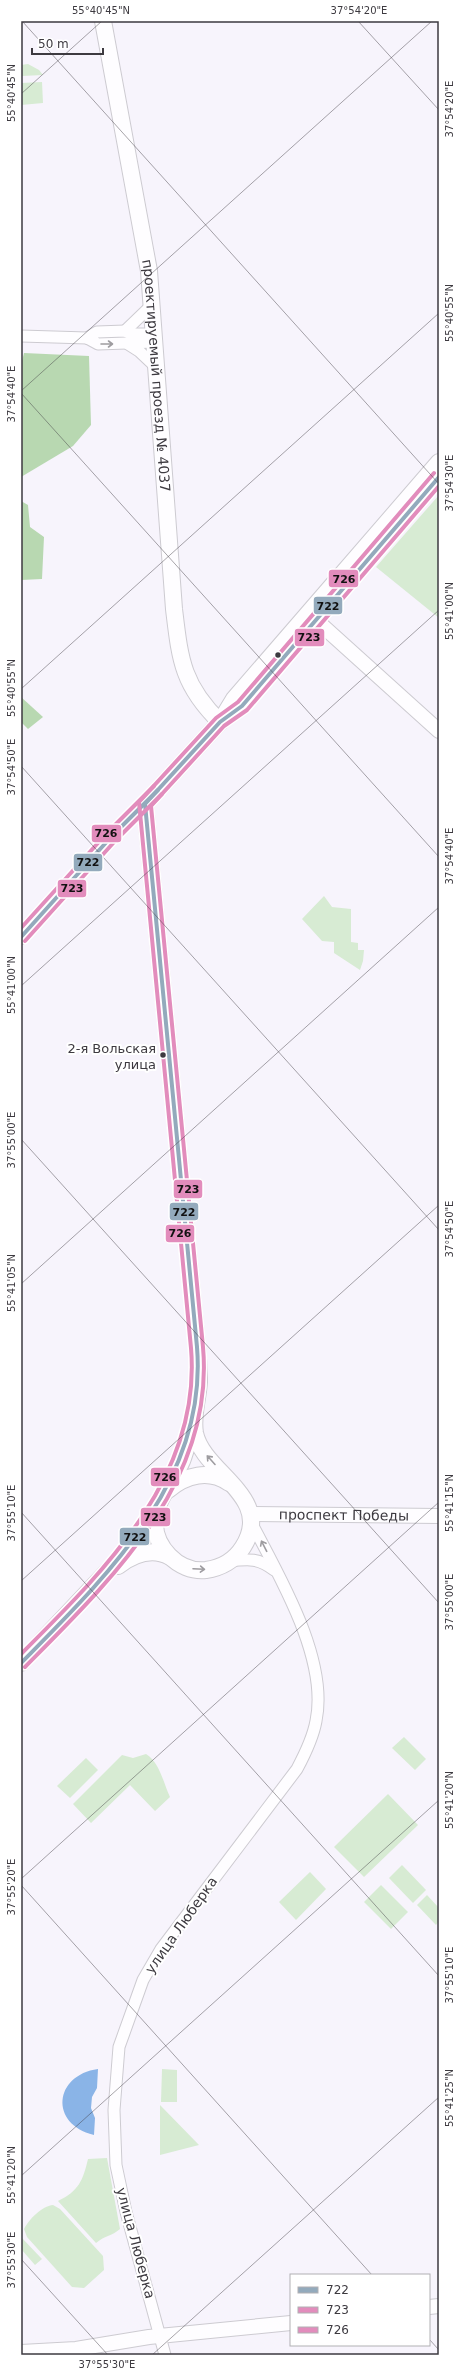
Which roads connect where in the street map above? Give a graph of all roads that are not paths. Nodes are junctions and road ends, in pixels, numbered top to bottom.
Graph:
1 (103, 21) edge
2 (152, 305) junction
3 (125, 331) junction
4 (21, 336) edge
5 (87, 338) junction
6 (155, 338) junction
7 (128, 344) junction
8 (157, 368) junction
9 (439, 462) edge
10 (439, 477) edge
11 (316, 620) junction
12 (220, 722) junction
13 (439, 731) edge
14 (145, 804) junction
15 (21, 937) edge
16 (196, 1405) junction
17 (237, 1489) junction
18 (162, 1498) junction
19 (439, 1516) edge
20 (250, 1518) junction
21 (170, 1557) junction
22 (230, 1561) junction
23 (277, 1572) junction
24 (97, 1584) junction
25 (21, 1663) edge
26 (290, 2323) edge
27 (160, 2336) junction
28 (21, 2352) edge
29 (165, 2355) edge

1 - 2 main road, проектируемый проезд № 4037
2 - 3 street
2 - 6 main road, проектируемый проезд № 4037
3 - 5 street
3 - 6 street
4 - 5 street
5 -> 7 street
6 - 7 street
6 - 8 main road, проектируемый проезд № 4037
7 - 8 street
8 - 12 main road, проектируемый проезд № 4037
9 - 12 main road
10 - 11 main road
11 - 12 main road
11 - 13 street
12 - 14 main road
14 - 15 street
14 - 16 main road
17 -> 16 main road
16 - 18 main road
17 - 18 main road
17 - 20 main road
18 - 21 main road
18 - 24 main road
19 - 20 street, проспект Победы
20 - 22 main road
23 -> 20 street, улица Люберка
21 -> 22 main road
21 - 24 main road
22 - 23 street
23 - 27 street, улица Люберка
24 - 25 main road
26 - 27 street
27 - 28 street
27 - 29 street, улица Люберка

